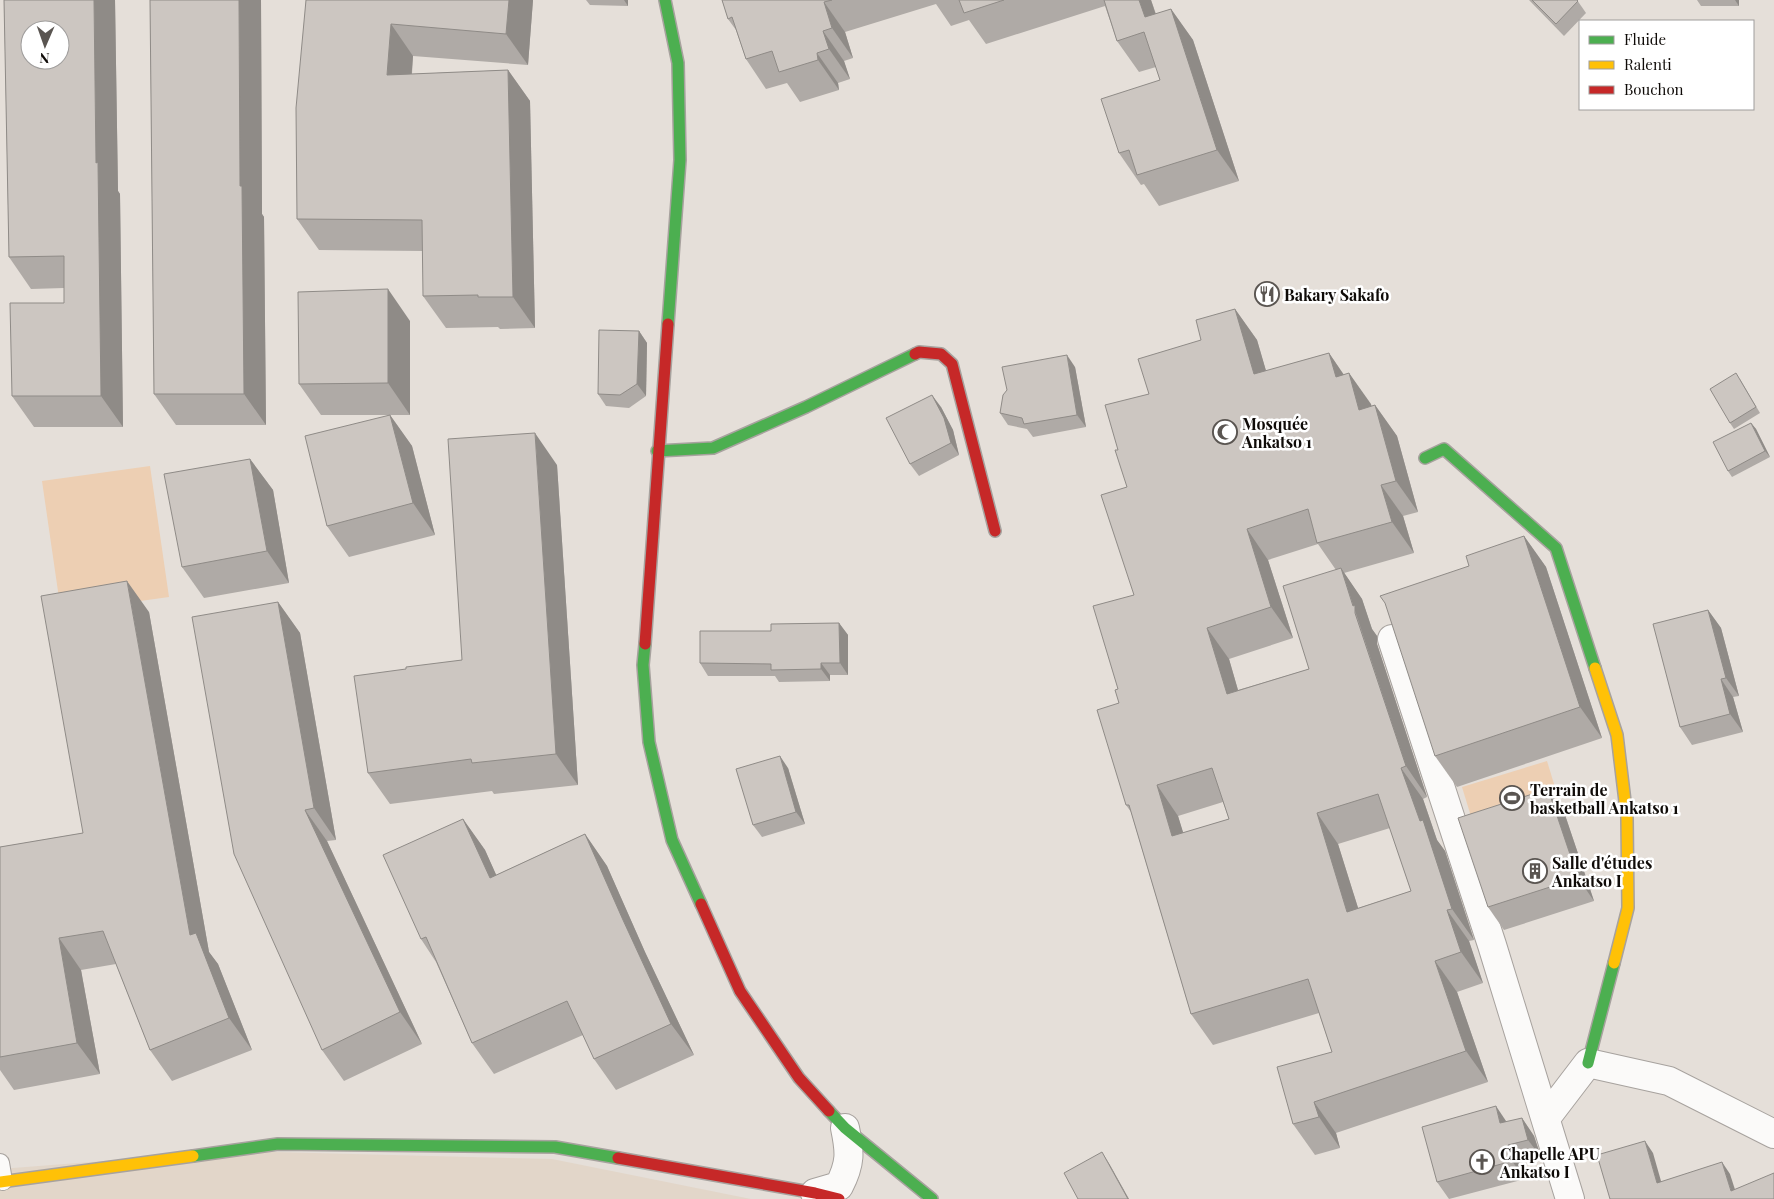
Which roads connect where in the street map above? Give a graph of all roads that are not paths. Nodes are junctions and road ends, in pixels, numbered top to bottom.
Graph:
1 (665, 0) edge
2 (657, 451) junction
3 (1425, 458) dead end
4 (995, 531) dead end
5 (1392, 639) edge
6 (1588, 1063) junction
7 (1546, 1118) junction
8 (845, 1128) junction
9 (1774, 1134) edge
10 (0, 1163) edge
11 (2, 1182) edge
12 (827, 1196) edge
13 (932, 1199) edge
14 (1570, 1199) edge

1 - 2 street
2 - 4 street
2 - 8 street
3 - 6 street
5 - 7 street
6 - 7 street
6 - 9 street
7 - 14 street
8 - 12 street
8 - 13 street
10 - 11 lane
11 - 12 street

